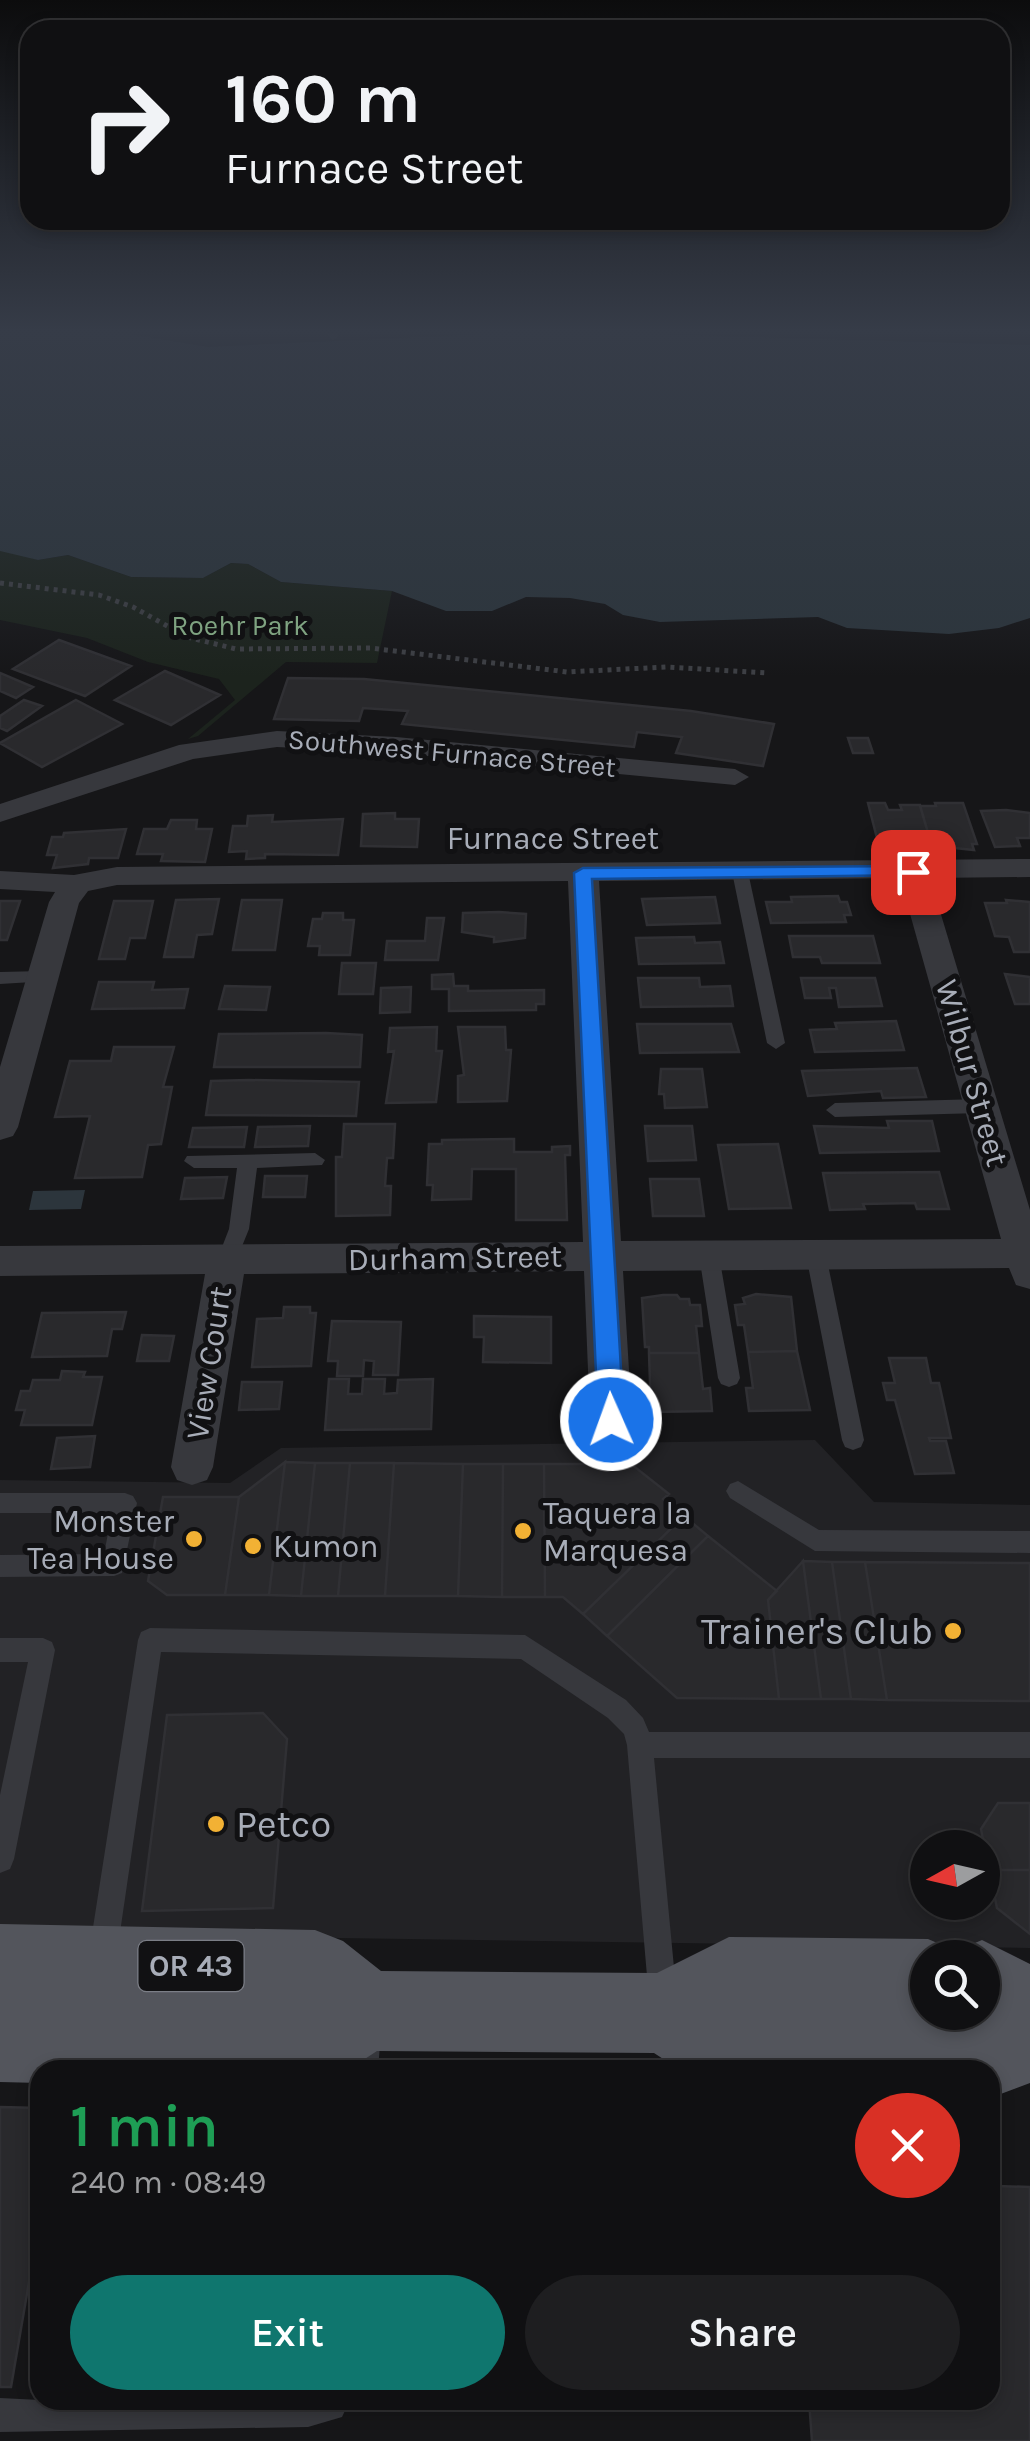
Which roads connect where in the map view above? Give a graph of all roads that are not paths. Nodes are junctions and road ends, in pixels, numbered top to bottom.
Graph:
1 (735, 778) dead end
2 (0, 813) edge
3 (1030, 868) edge
4 (740, 872) junction
5 (913, 872) junction
6 (583, 873) junction
7 (0, 880) edge
8 (77, 884) junction
9 (43, 977) junction
10 (0, 978) edge
11 (776, 1043) dead end
12 (981, 1106) junction
13 (835, 1110) dead end
14 (0, 1127) edge
15 (248, 1160) junction
16 (315, 1160) dead end
17 (194, 1161) dead end
18 (816, 1254) junction
19 (709, 1255) junction
20 (604, 1256) junction
21 (226, 1260) junction
22 (1028, 1260) edge
23 (0, 1262) edge
24 (729, 1378) dead end
25 (611, 1420) dead end
26 (853, 1440) dead end
27 (192, 1467) dead end
28 (738, 1491) dead end
29 (0, 1503) edge
30 (1030, 1542) edge
31 (0, 1566) edge
32 (0, 1650) edge
33 (640, 1745) junction
34 (1030, 1745) edge
35 (0, 1859) edge
36 (0, 1964) edge
37 (101, 1965) junction
38 (910, 1978) edge
39 (1000, 1991) edge
40 (1030, 2010) edge
41 (665, 2012) junction
42 (1030, 2036) edge
43 (365, 2040) edge
44 (0, 2042) edge
45 (308, 2410) edge
46 (0, 2415) edge

1 - 2 street, Southwest Furnace Street
3 - 5 street, Furnace Street
4 - 5 street, Furnace Street
4 - 6 street, Furnace Street
4 - 11 lane
5 - 12 street, Wilbur Street
6 - 8 street, Furnace Street
6 - 20 street
7 - 8 street
8 - 9 street
9 - 10 lane
9 - 14 street
12 - 13 lane
12 - 22 street, Wilbur Street
15 - 16 lane
15 - 17 lane
15 - 21 lane
18 - 19 street, Durham Street
18 - 22 street, Durham Street
18 - 26 lane
19 - 20 street, Durham Street
19 - 24 lane
20 - 21 street, Durham Street
20 - 25 street
21 - 23 street, Durham Street
21 - 27 street, View Court
28 - 30 lane
29 - 31 lane
32 - 35 lane
33 - 34 lane
33 - 37 lane
33 - 41 lane
36 - 37 main road, OR 43
37 - 43 main road, OR 43
38 - 41 main road
39 - 40 main road
41 - 42 main road
41 - 43 main road
43 - 44 main road
45 - 46 lane

